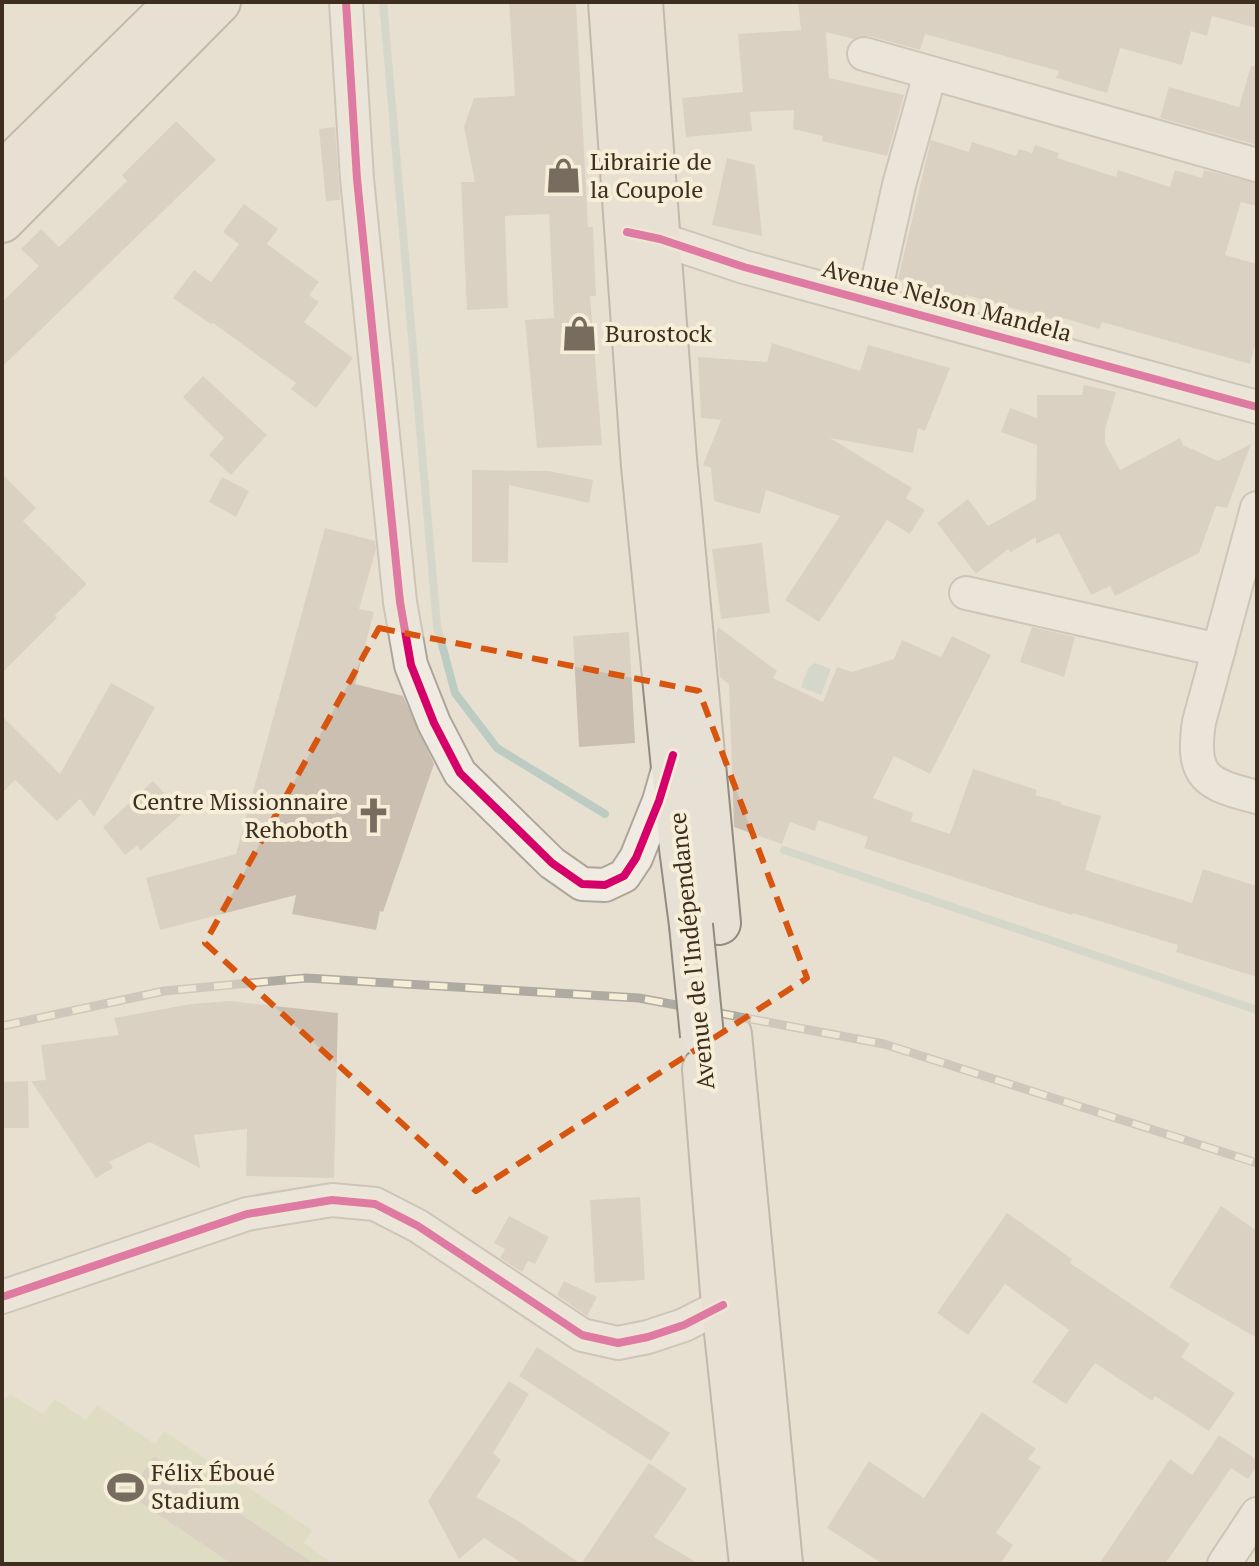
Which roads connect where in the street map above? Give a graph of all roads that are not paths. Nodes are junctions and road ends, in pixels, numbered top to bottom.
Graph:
1 (177, 2) edge
2 (219, 2) edge
3 (346, 2) edge
4 (610, 2) edge
5 (641, 2) edge
6 (864, 54) dead end
7 (930, 74) junction
8 (1257, 165) edge
9 (2, 174) edge
10 (2, 221) edge
11 (643, 235) junction
12 (873, 302) junction
13 (1257, 407) edge
14 (1257, 508) edge
15 (966, 593) dead end
16 (1219, 650) junction
17 (673, 755) junction
18 (1257, 797) edge
19 (705, 925) junction
20 (716, 1035) junction
21 (2, 1297) edge
22 (723, 1305) junction
23 (1257, 1514) edge
24 (751, 1564) edge
25 (781, 1564) edge
26 (1224, 1564) edge

1 - 9 main road
2 - 10 main road
3 - 17 street
4 - 11 main road, Avenue de l'Indépendance
5 - 11 main road, Avenue de l'Indépendance
6 - 7 street
7 - 8 street
7 - 12 street
11 - 12 street, Avenue Nelson Mandela
11 - 17 main road, Avenue de l'Indépendance
11 - 19 main road, Avenue de l'Indépendance
12 - 13 street, Avenue Nelson Mandela
14 - 16 street
15 - 16 street
16 - 18 street
17 - 19 main road, Avenue de l'Indépendance
19 - 20 main road, Avenue de l'Indépendance, bridge
20 - 22 main road, Avenue de l'Indépendance
20 - 25 main road, Avenue de l'Indépendance
21 - 22 street
22 - 24 main road, Avenue de l'Indépendance
23 - 26 street

